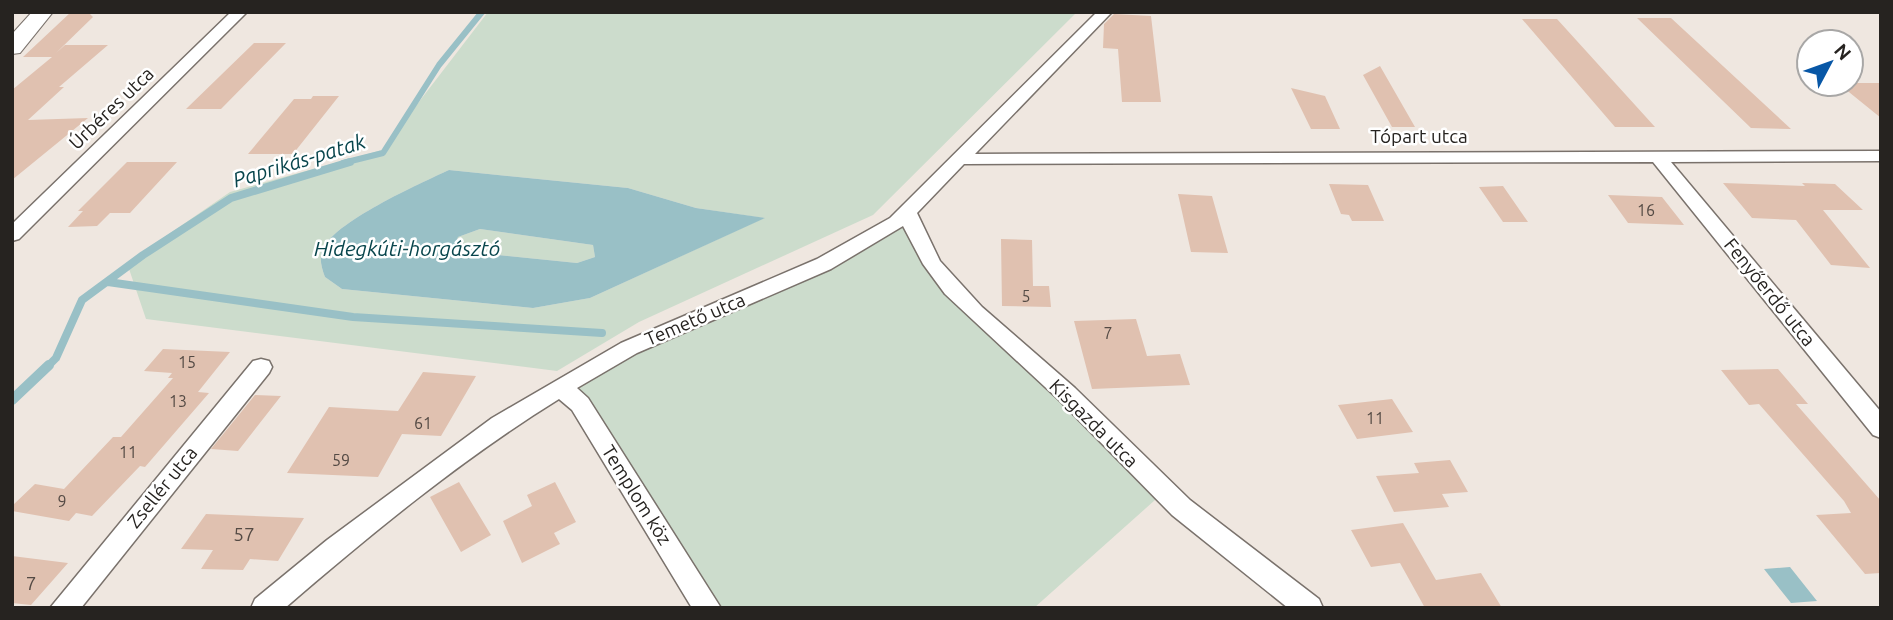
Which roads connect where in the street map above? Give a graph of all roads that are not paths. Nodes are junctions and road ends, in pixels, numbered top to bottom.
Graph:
1 (43, 12) edge
2 (240, 12) edge
3 (1105, 12) edge
4 (12, 48) edge
5 (1657, 156) junction
6 (1881, 156) edge
7 (958, 159) junction
8 (908, 213) junction
9 (12, 235) edge
10 (261, 367) dead end
11 (561, 387) junction
12 (1881, 429) edge
13 (64, 608) edge
14 (265, 608) edge
15 (707, 608) edge
16 (1309, 608) edge

1 - 4 main road
2 - 9 street, Úrbéres utca
3 - 7 street, Temető utca
5 - 6 street, Tópart utca
5 - 7 street, Tópart utca
5 - 12 street, Fenyőerdő utca
7 - 8 street, Temető utca
8 - 11 street, Temető utca
8 - 16 street, Kisgazda utca
10 - 13 street, Zsellér utca
11 - 14 street, Temető utca
11 - 15 street, Templom köz

